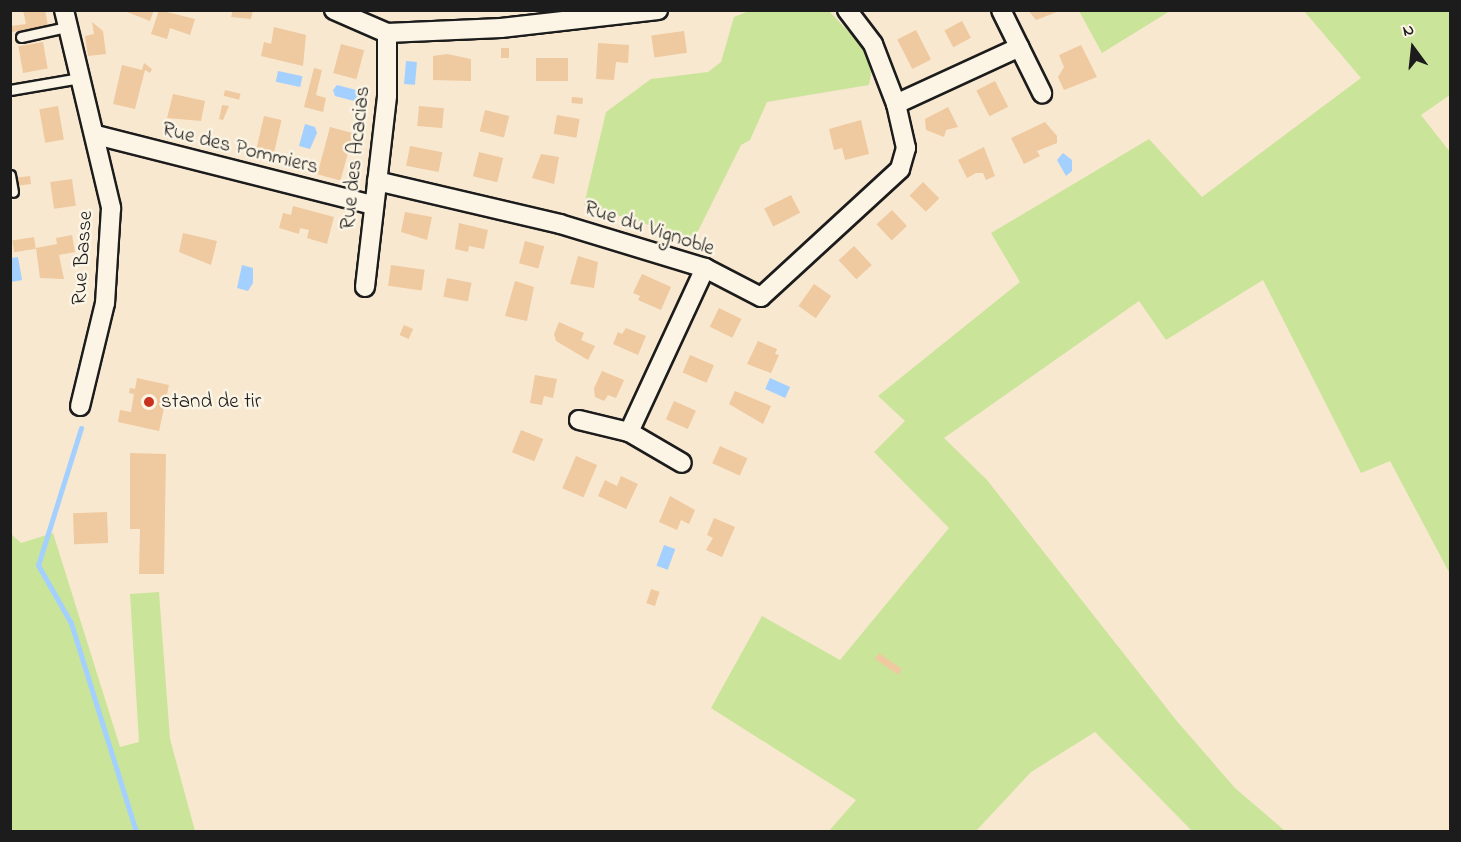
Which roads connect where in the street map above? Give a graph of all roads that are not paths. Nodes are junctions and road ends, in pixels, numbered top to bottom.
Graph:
1 (334, 10) edge
2 (658, 10) edge
3 (847, 10) edge
4 (1001, 10) edge
5 (65, 19) edge
6 (502, 19) edge
7 (387, 33) junction
8 (21, 37) dead end
9 (1020, 47) junction
10 (80, 78) junction
11 (10, 90) edge
12 (1042, 93) dead end
13 (897, 104) junction
14 (96, 135) junction
15 (10, 175) edge
16 (377, 182) junction
17 (14, 192) dead end
18 (373, 206) junction
19 (705, 268) junction
20 (365, 288) dead end
21 (80, 406) dead end
22 (579, 420) dead end
23 (629, 432) junction
24 (682, 463) dead end

1 - 7 street
2 - 6 street
3 - 13 street, Rue du Vignoble
4 - 9 street
5 - 8 lane
5 - 10 street, Rue Basse
6 - 7 street
7 - 16 street, Rue des Acacias
9 - 12 street
9 - 13 street
10 - 11 lane
10 - 14 street, Rue Basse
13 - 19 street, Rue du Vignoble
14 - 18 street, Rue des Pommiers
14 - 21 street, Rue Basse
15 - 17 lane
16 - 18 street, Rue des Acacias
16 - 19 street, Rue du Vignoble
18 - 20 street, Rue des Acacias
19 - 23 street
22 - 23 street
23 - 24 street

